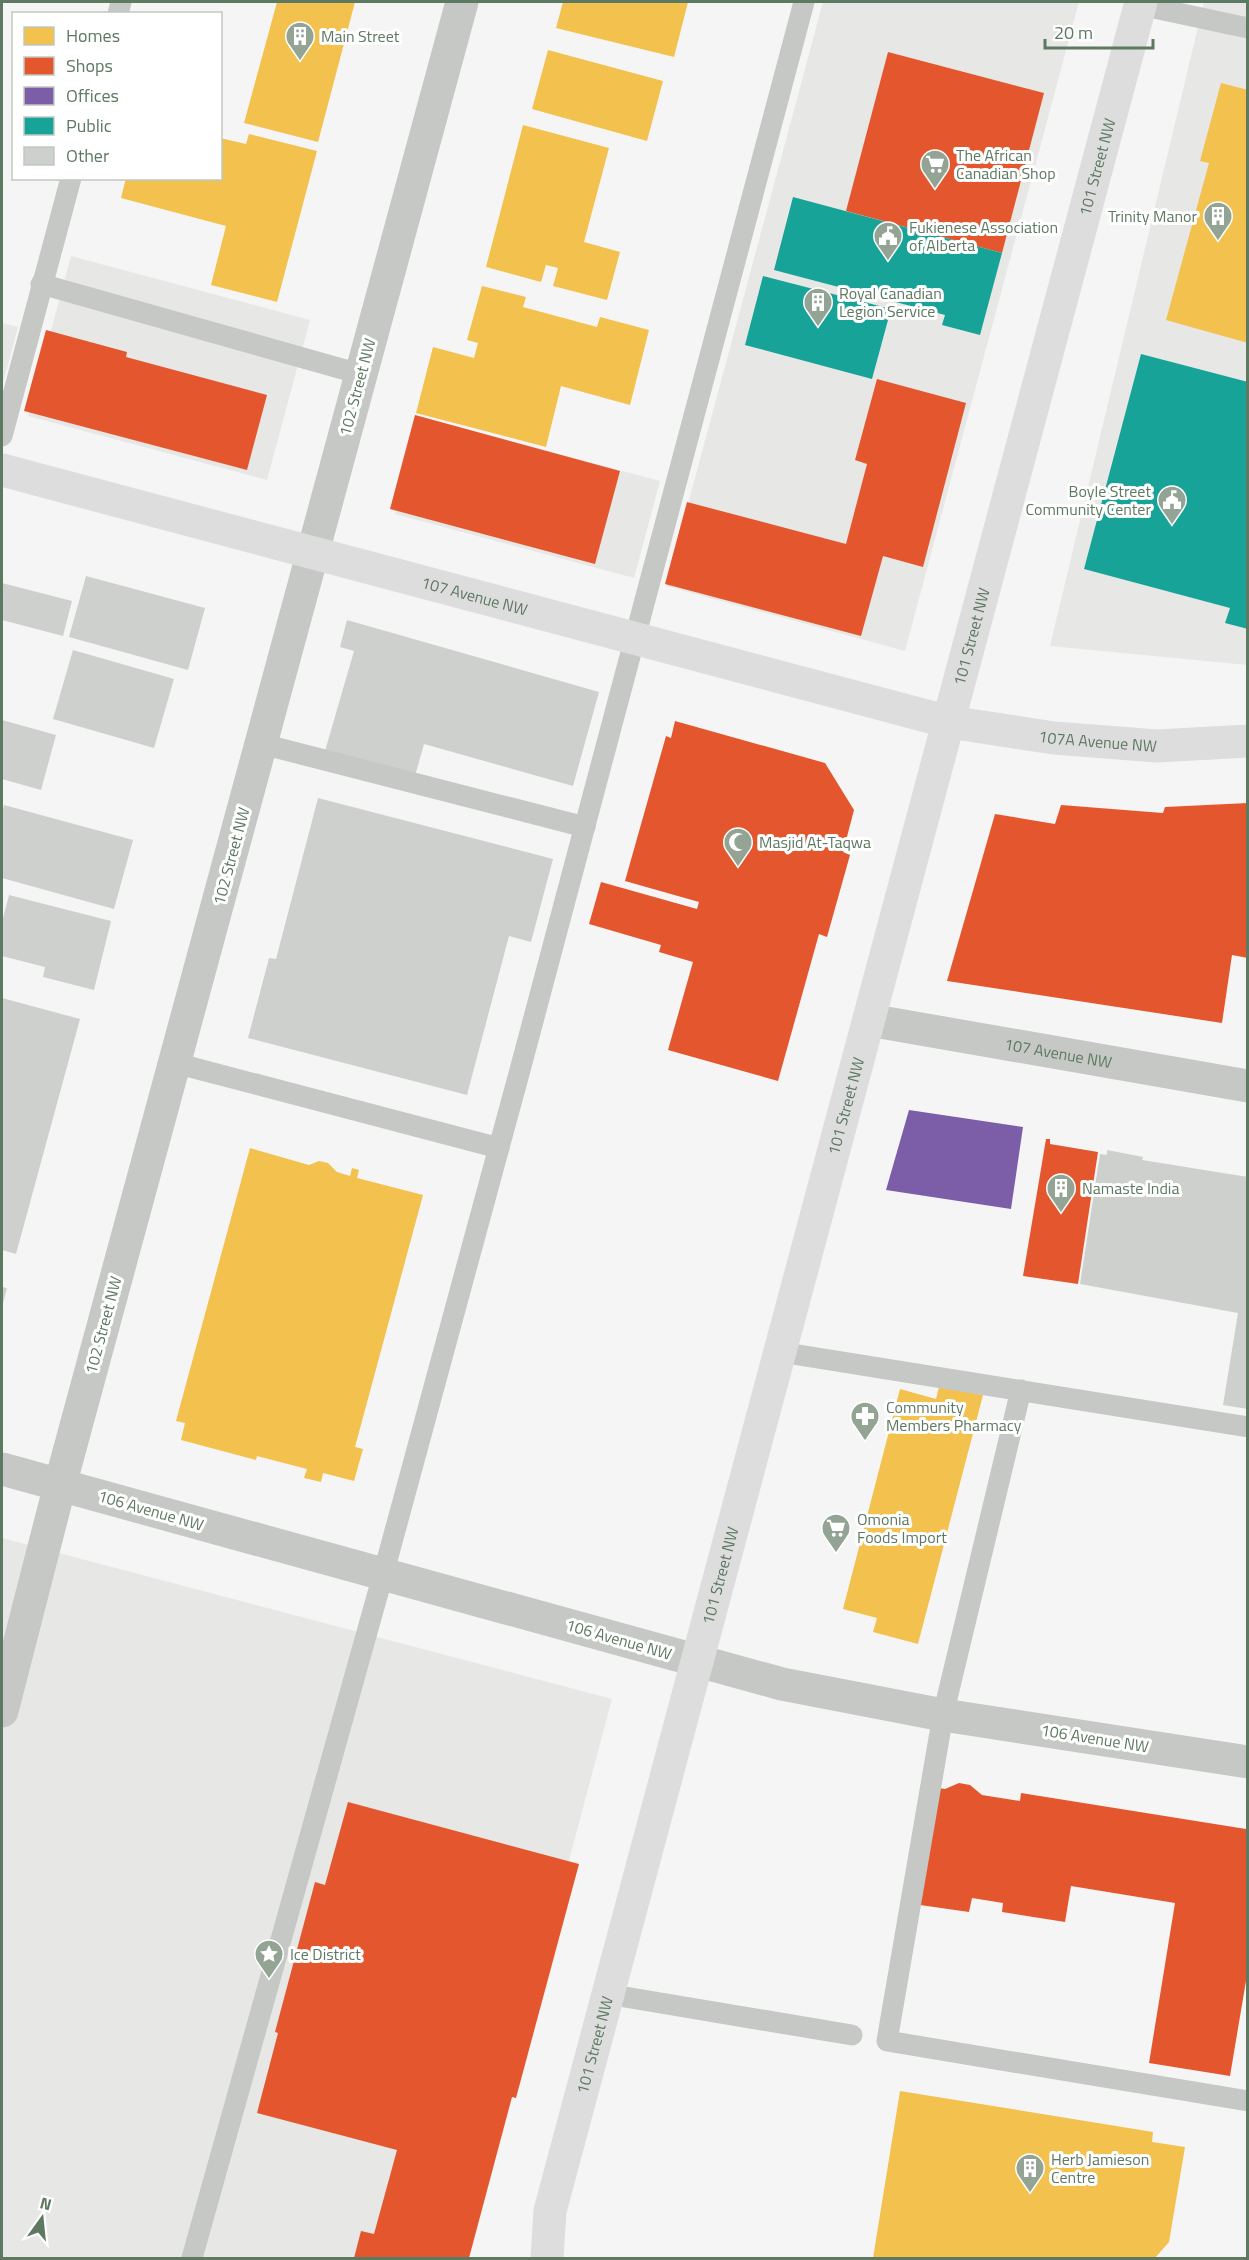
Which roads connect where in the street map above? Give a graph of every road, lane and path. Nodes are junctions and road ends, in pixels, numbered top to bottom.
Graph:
1 (462, 2) edge
2 (804, 2) edge
3 (1141, 3) edge
4 (1248, 28) edge
5 (70, 180) edge
6 (42, 284) junction
7 (360, 374) junction
8 (2, 436) edge
9 (2, 470) edge
10 (312, 553) junction
11 (635, 639) junction
12 (949, 722) junction
13 (1248, 741) edge
14 (262, 744) junction
15 (585, 828) junction
16 (869, 1020) junction
17 (175, 1063) junction
18 (1248, 1086) edge
19 (499, 1148) junction
20 (780, 1352) junction
21 (1020, 1390) junction
22 (1248, 1427) edge
23 (2, 1469) edge
24 (60, 1485) junction
25 (384, 1575) junction
26 (696, 1661) junction
27 (2, 1711) edge
28 (943, 1715) junction
29 (1248, 1762) edge
30 (608, 1994) junction
31 (852, 2035) dead end
32 (1248, 2100) edge
33 (550, 2211) junction
34 (192, 2259) edge
35 (527, 2259) edge
36 (547, 2259) edge

1 - 7 street, 102 Street NW
2 - 11 lane
3 - 4 lane
3 - 12 main road, 101 Street NW
5 - 6 lane
6 - 7 lane
6 - 8 lane
7 - 10 street, 102 Street NW
9 - 10 main road, 107 Avenue NW
10 - 11 main road, 107 Avenue NW
10 - 14 street, 102 Street NW
11 - 12 main road, 107 Avenue NW
11 - 15 lane
12 - 13 main road, 107A Avenue NW
12 - 16 main road, 101 Street NW
14 - 15 lane
14 - 17 street, 102 Street NW
15 - 19 lane
16 - 18 street, 107 Avenue NW
16 - 20 main road, 101 Street NW
17 - 19 lane
17 - 24 street, 102 Street NW
19 - 25 lane
20 - 21 lane
20 - 26 main road, 101 Street NW
21 - 22 lane
21 - 28 lane
23 - 24 street, 106 Avenue NW
24 - 25 street, 106 Avenue NW
24 - 27 street, 102 Street NW
25 - 26 street, 106 Avenue NW
25 - 34 lane
26 - 28 street, 106 Avenue NW
26 - 30 main road, 101 Street NW
28 - 29 street, 106 Avenue NW
28 - 32 lane
30 - 31 lane
30 - 33 main road, 101 Street NW
33 - 35 main road, 101 Street NW
33 - 36 main road, 101 Street NW

